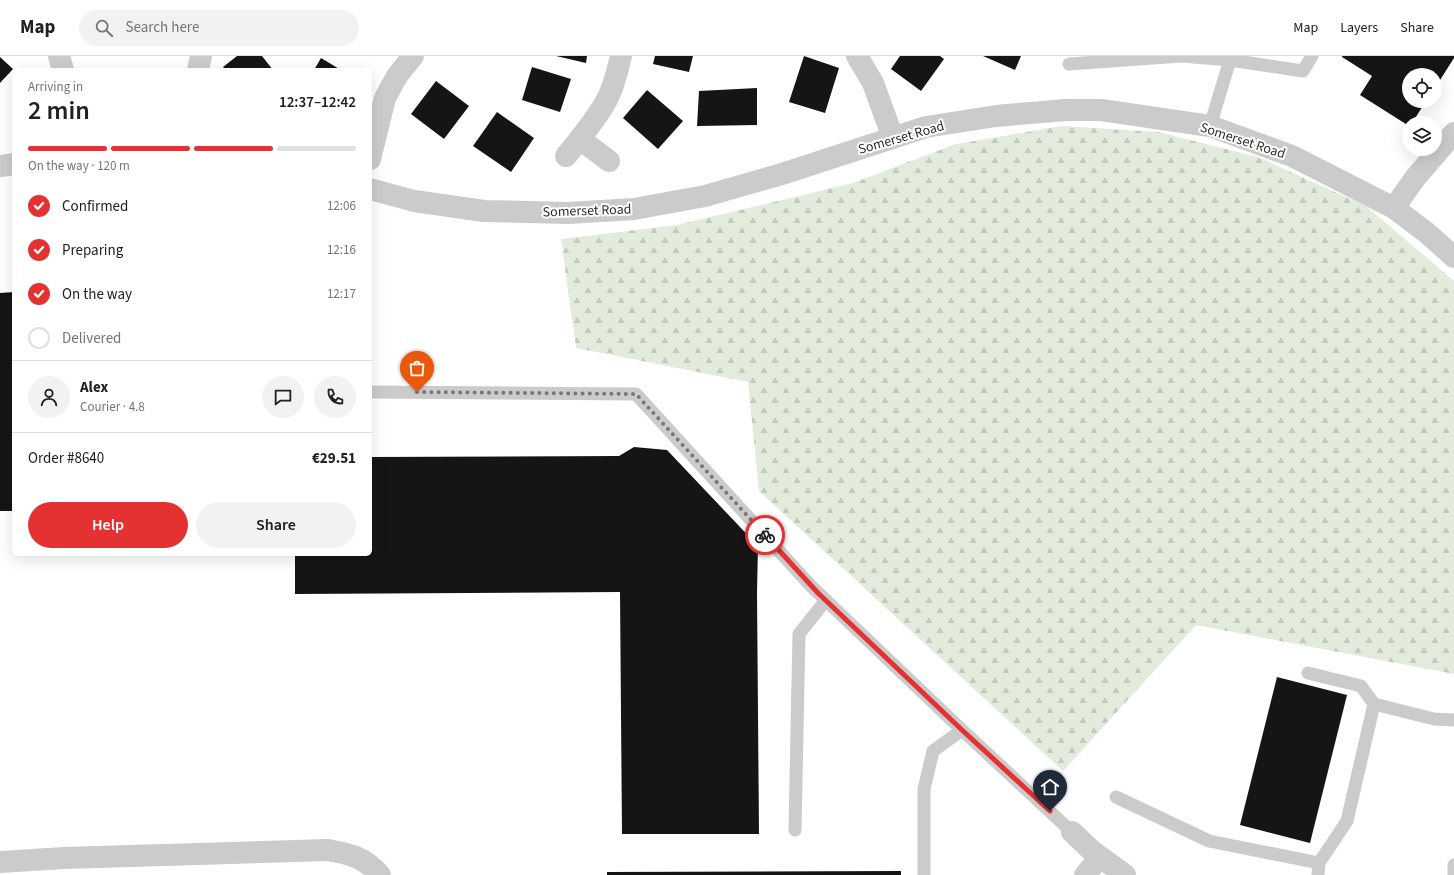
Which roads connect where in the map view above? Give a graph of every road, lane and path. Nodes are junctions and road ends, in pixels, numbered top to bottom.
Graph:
1 (59, 56) edge
2 (201, 56) edge
3 (413, 56) edge
4 (621, 56) edge
5 (857, 56) edge
6 (1181, 56) edge
7 (1312, 56) edge
8 (1230, 60) junction
9 (1069, 64) dead end
10 (62, 68) edge
11 (198, 68) edge
12 (1210, 126) junction
13 (1454, 133) edge
14 (893, 138) junction
15 (580, 139) junction
16 (372, 151) edge
17 (566, 156) dead end
18 (609, 161) dead end
19 (12, 164) edge
20 (0, 166) edge
21 (372, 190) edge
22 (1394, 208) junction
23 (1454, 257) edge
24 (372, 392) edge
25 (826, 600) junction
26 (1308, 673) dead end
27 (1374, 704) junction
28 (1454, 720) edge
29 (962, 730) junction
30 (1116, 797) dead end
31 (795, 830) dead end
32 (1072, 832) joint
33 (1100, 857) junction
34 (64, 858) junction
35 (0, 862) edge
36 (1454, 865) edge
37 (1319, 869) edge
38 (1454, 871) edge
39 (15, 875) edge
40 (380, 875) edge
41 (924, 875) edge
42 (1085, 875) edge
43 (1125, 875) edge
44 (1454, 875) edge

1 - 10 street
2 - 11 street
3 - 16 street
4 - 15 street
5 - 14 street
6 - 8 lane
6 - 9 lane
7 - 8 lane
8 - 12 lane
12 - 14 street, Somerset Road
12 - 22 street, Somerset Road
13 - 22 street
14 - 21 street, Somerset Road
15 - 17 street
15 - 18 street
19 - 20 street
22 - 23 street, Somerset Road
24 - 25 lane
25 - 29 lane
25 - 31 lane
26 - 27 lane
27 - 28 lane
27 - 37 lane
29 - 32 lane
29 - 41 lane
30 - 37 lane
32 - 33 street
33 - 42 street
33 - 43 street
34 - 35 street
34 - 39 street
34 - 40 street
36 - 38 lane
38 - 44 lane

